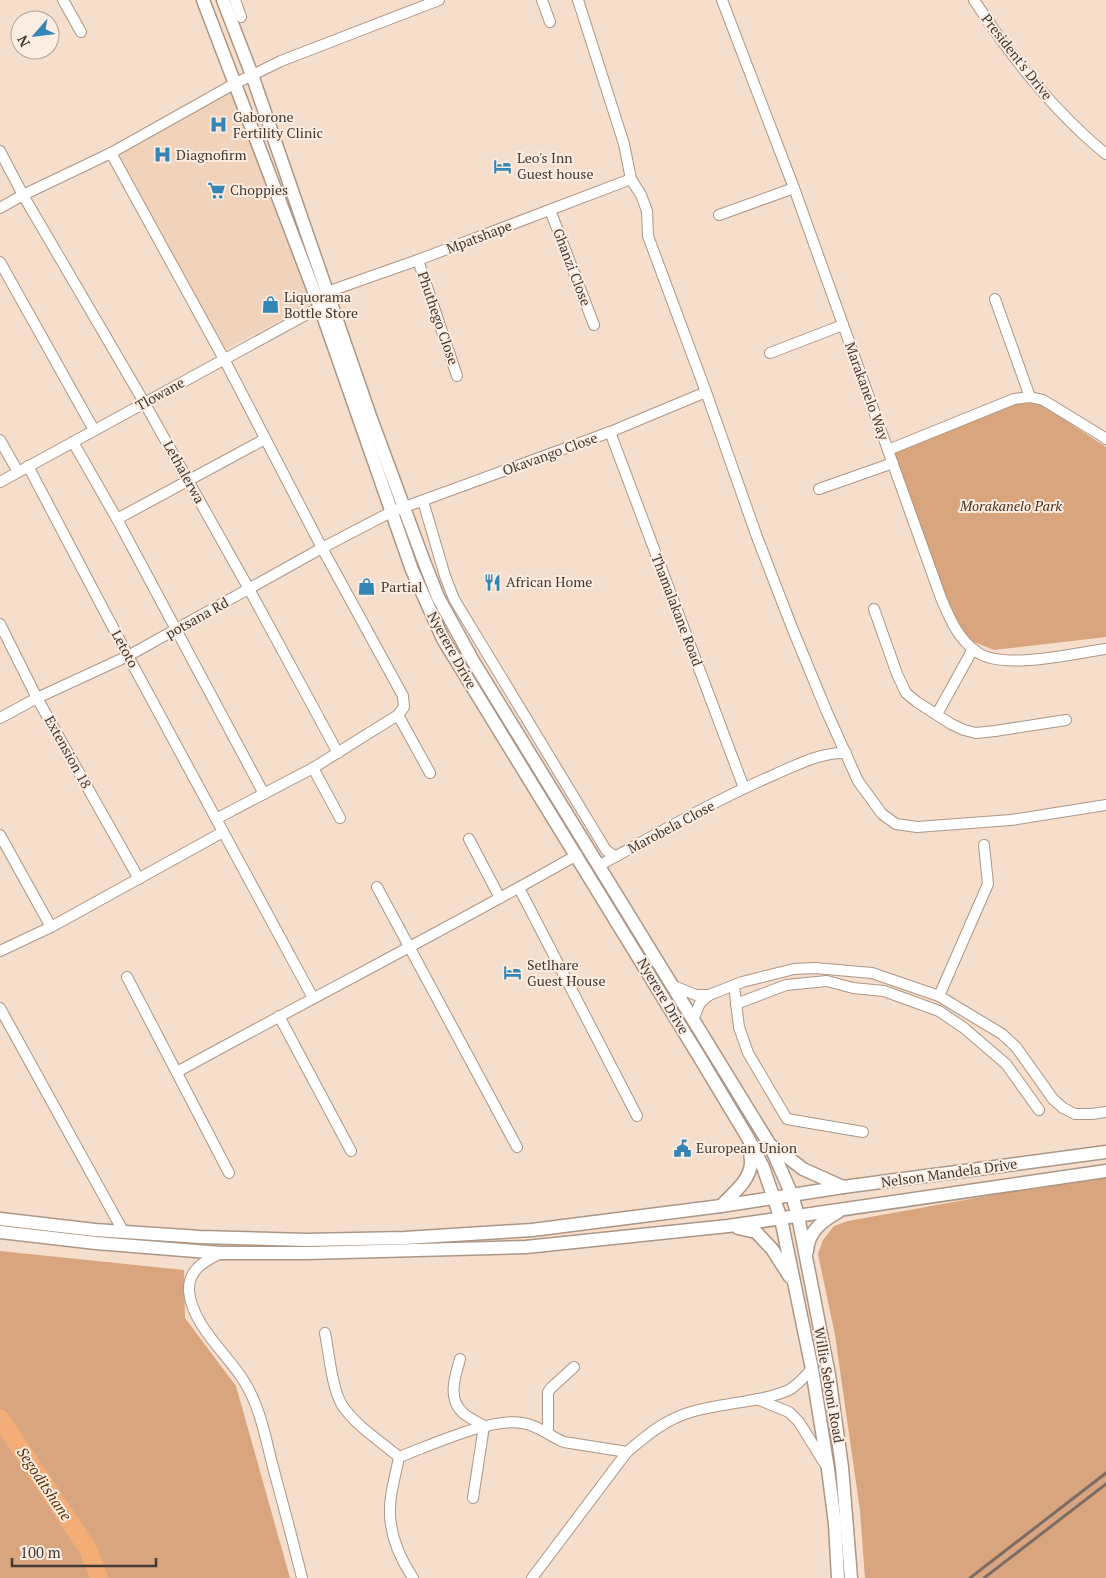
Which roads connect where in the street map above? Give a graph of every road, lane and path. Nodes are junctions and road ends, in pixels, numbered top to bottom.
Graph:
1 (63, 0) edge
2 (203, 0) edge
3 (223, 0) edge
4 (235, 0) edge
5 (440, 0) edge
6 (542, 0) edge
7 (578, 0) edge
8 (722, 0) edge
9 (974, 0) edge
10 (241, 17) dead end
11 (550, 22) dead end
12 (81, 32) dead end
13 (252, 75) junction
14 (234, 84) junction
15 (0, 151) edge
16 (111, 152) junction
17 (1106, 154) edge
18 (631, 178) junction
19 (794, 188) junction
20 (23, 195) junction
21 (0, 208) edge
22 (550, 210) junction
23 (719, 215) dead end
24 (418, 260) junction
25 (0, 262) edge
26 (326, 292) junction
27 (995, 299) dead end
28 (320, 306) junction
29 (594, 325) dead end
30 (843, 325) junction
31 (770, 353) dead end
32 (224, 359) junction
33 (457, 376) dead end
34 (706, 392) junction
35 (1030, 397) junction
36 (144, 402) junction
37 (94, 430) junction
38 (610, 432) junction
39 (265, 439) junction
40 (1106, 439) edge
41 (0, 440) edge
42 (73, 442) junction
43 (888, 450) junction
44 (893, 463) junction
45 (28, 466) junction
46 (18, 472) junction
47 (0, 482) edge
48 (189, 482) junction
49 (819, 489) dead end
50 (423, 501) junction
51 (404, 508) junction
52 (392, 512) junction
53 (118, 519) junction
54 (322, 548) junction
55 (249, 590) junction
56 (874, 609) dead end
57 (0, 624) edge
58 (176, 630) junction
59 (973, 649) junction
60 (1106, 649) edge
61 (128, 656) junction
62 (37, 698) junction
63 (937, 714) junction
64 (398, 715) junction
65 (0, 718) edge
66 (1066, 720) dead end
67 (338, 753) junction
68 (846, 753) junction
69 (313, 768) junction
70 (430, 773) dead end
71 (744, 788) junction
72 (264, 794) junction
73 (1106, 805) edge
74 (340, 818) dead end
75 (216, 819) junction
76 (223, 832) junction
77 (0, 834) edge
78 (469, 839) dead end
79 (984, 845) dead end
80 (577, 855) junction
81 (617, 856) junction
82 (598, 866) junction
83 (139, 879) junction
84 (377, 887) dead end
85 (519, 888) junction
86 (500, 898) junction
87 (51, 927) junction
88 (408, 947) junction
89 (0, 951) edge
90 (127, 977) dead end
91 (672, 985) junction
92 (734, 986) junction
93 (709, 995) junction
94 (939, 996) junction
95 (313, 998) junction
96 (736, 1004) junction
97 (0, 1008) edge
98 (279, 1016) junction
99 (693, 1020) junction
100 (177, 1072) junction
101 (1039, 1110) dead end
102 (1106, 1112) edge
103 (637, 1116) dead end
104 (863, 1132) dead end
105 (748, 1138) junction
106 (770, 1145) junction
107 (517, 1147) dead end
108 (351, 1152) dead end
109 (1106, 1152) edge
110 (1106, 1171) edge
111 (229, 1173) dead end
112 (843, 1187) junction
113 (792, 1195) junction
114 (775, 1199) junction
115 (722, 1206) junction
116 (842, 1210) junction
117 (798, 1216) junction
118 (0, 1219) edge
119 (782, 1219) junction
120 (728, 1226) junction
121 (123, 1231) junction
122 (0, 1232) edge
123 (221, 1253) junction
124 (809, 1279) junction
125 (794, 1284) junction
126 (325, 1333) dead end
127 (460, 1359) dead end
128 (574, 1367) dead end
129 (812, 1370) junction
130 (757, 1398) junction
131 (484, 1426) junction
132 (548, 1433) junction
133 (627, 1452) junction
134 (399, 1458) junction
135 (828, 1469) junction
136 (473, 1498) dead end
137 (302, 1578) edge
138 (413, 1578) edge
139 (532, 1578) edge
140 (838, 1578) edge
141 (851, 1578) edge

1 - 12 street
2 - 14 main road, Nyerere Drive
3 - 13 main road, Nyerere Drive
4 - 10 street
5 - 13 street
6 - 11 street
7 - 18 street
8 - 19 street, Marakanelo Way
9 - 17 street, President's Drive
13 - 14 street
13 - 26 main road, Nyerere Drive
14 - 16 street
14 - 28 main road, Nyerere Drive
15 - 20 street, Lethalerwa
16 - 20 street
16 - 32 street
18 - 22 street, Mpatshape
18 - 34 street
19 - 23 street
19 - 30 street, Marakanelo Way
20 - 21 street
20 - 36 street, Lethalerwa
22 - 24 street, Mpatshape
22 - 29 street, Ghanzi Close
24 - 26 street, Mpatshape
24 - 33 street, Phuthego Close
25 - 37 street
26 - 51 main road, Nyerere Drive
27 - 35 street
28 - 32 street, Tlowane
28 - 52 main road, Nyerere Drive
30 - 31 street
30 - 43 street, Marakanelo Way
32 - 36 street, Tlowane
32 - 39 street
34 - 38 street, Okavango Close
34 - 68 street
35 - 40 street
35 - 43 street
36 - 37 street, Tlowane
36 - 48 street, Lethalerwa
37 - 42 street, Tlowane
38 - 50 street, Okavango Close
38 - 71 street, Thamalakane Road
39 - 48 street
39 - 54 street
41 - 46 street
42 - 45 street, Tlowane
42 - 53 street
43 - 44 street, Marakanelo Way
44 - 49 street
44 - 59 street, Marakanelo Way
45 - 46 street, Tlowane
45 - 61 street, Letoto
46 - 47 street, Tlowane
48 - 53 street
48 - 55 street, Lethalerwa
50 - 51 street, Okavango Close
50 - 81 street
51 - 52 street, Okavango Close
51 - 82 main road, Nyerere Drive
52 - 54 street, potsana Rd
52 - 80 main road, Nyerere Drive
53 - 58 street
54 - 55 street, potsana Rd
54 - 64 street
55 - 58 street, potsana Rd
55 - 67 street, Lethalerwa
56 - 63 street
57 - 62 street, Extension 18
58 - 61 street, potsana Rd
58 - 72 street
59 - 60 street, Marakanelo Way
59 - 63 street
61 - 62 street, potsana Rd
61 - 75 street, Letoto
62 - 65 street, potsana Rd
62 - 83 street, Extension 18
63 - 66 street
64 - 67 street
64 - 70 street
67 - 69 street
68 - 71 street, Marobela Close
68 - 73 street
69 - 72 street
69 - 74 street
71 - 81 street, Marobela Close
72 - 75 street
75 - 76 street, Letoto
76 - 83 street
76 - 95 street, Letoto
77 - 87 street
78 - 86 street
79 - 94 street
80 - 85 street
80 - 105 main road, Nyerere Drive
81 - 82 street, Marobela Close
82 - 91 main road, Nyerere Drive
83 - 87 street
84 - 88 street
85 - 86 street
85 - 103 street
86 - 88 street
87 - 89 street
88 - 95 street
88 - 107 street
90 - 100 street
91 - 93 street
91 - 99 main road, Nyerere Drive
92 - 93 street
92 - 94 street
92 - 96 street
93 - 99 street
94 - 102 street
95 - 98 street
96 - 101 street
96 - 104 street
97 - 121 street
98 - 100 street
98 - 108 street
99 - 106 main road, Nyerere Drive
100 - 111 street
105 - 114 main road, Nyerere Drive
105 - 115 main road
106 - 112 main road
106 - 113 main road, Nyerere Drive
109 - 112 main road, Nelson Mandela Drive
110 - 116 main road, Nelson Mandela Drive
112 - 113 main road, Nelson Mandela Drive
113 - 114 main road, Nelson Mandela Drive
113 - 117 main road, Willie Seboni Road
114 - 115 main road, Nelson Mandela Drive
114 - 119 main road, Willie Seboni Road
115 - 121 main road, Nelson Mandela Drive
116 - 117 main road, Nelson Mandela Drive
116 - 124 main road
117 - 119 main road, Nelson Mandela Drive
117 - 124 main road, Willie Seboni Road
118 - 121 main road, Nelson Mandela Drive
119 - 120 main road, Nelson Mandela Drive
119 - 125 main road, Willie Seboni Road
120 - 123 main road, Nelson Mandela Drive
120 - 125 main road
122 - 123 main road, Nelson Mandela Drive
123 - 137 street
124 - 141 main road, Willie Seboni Road
125 - 129 main road, Willie Seboni Road
126 - 134 street
127 - 131 street
128 - 132 street
129 - 130 street
129 - 135 main road, Willie Seboni Road
130 - 133 street
130 - 135 street
131 - 132 street
131 - 134 street
131 - 136 street
132 - 133 street
133 - 139 street
134 - 138 street
135 - 140 main road, Willie Seboni Road

